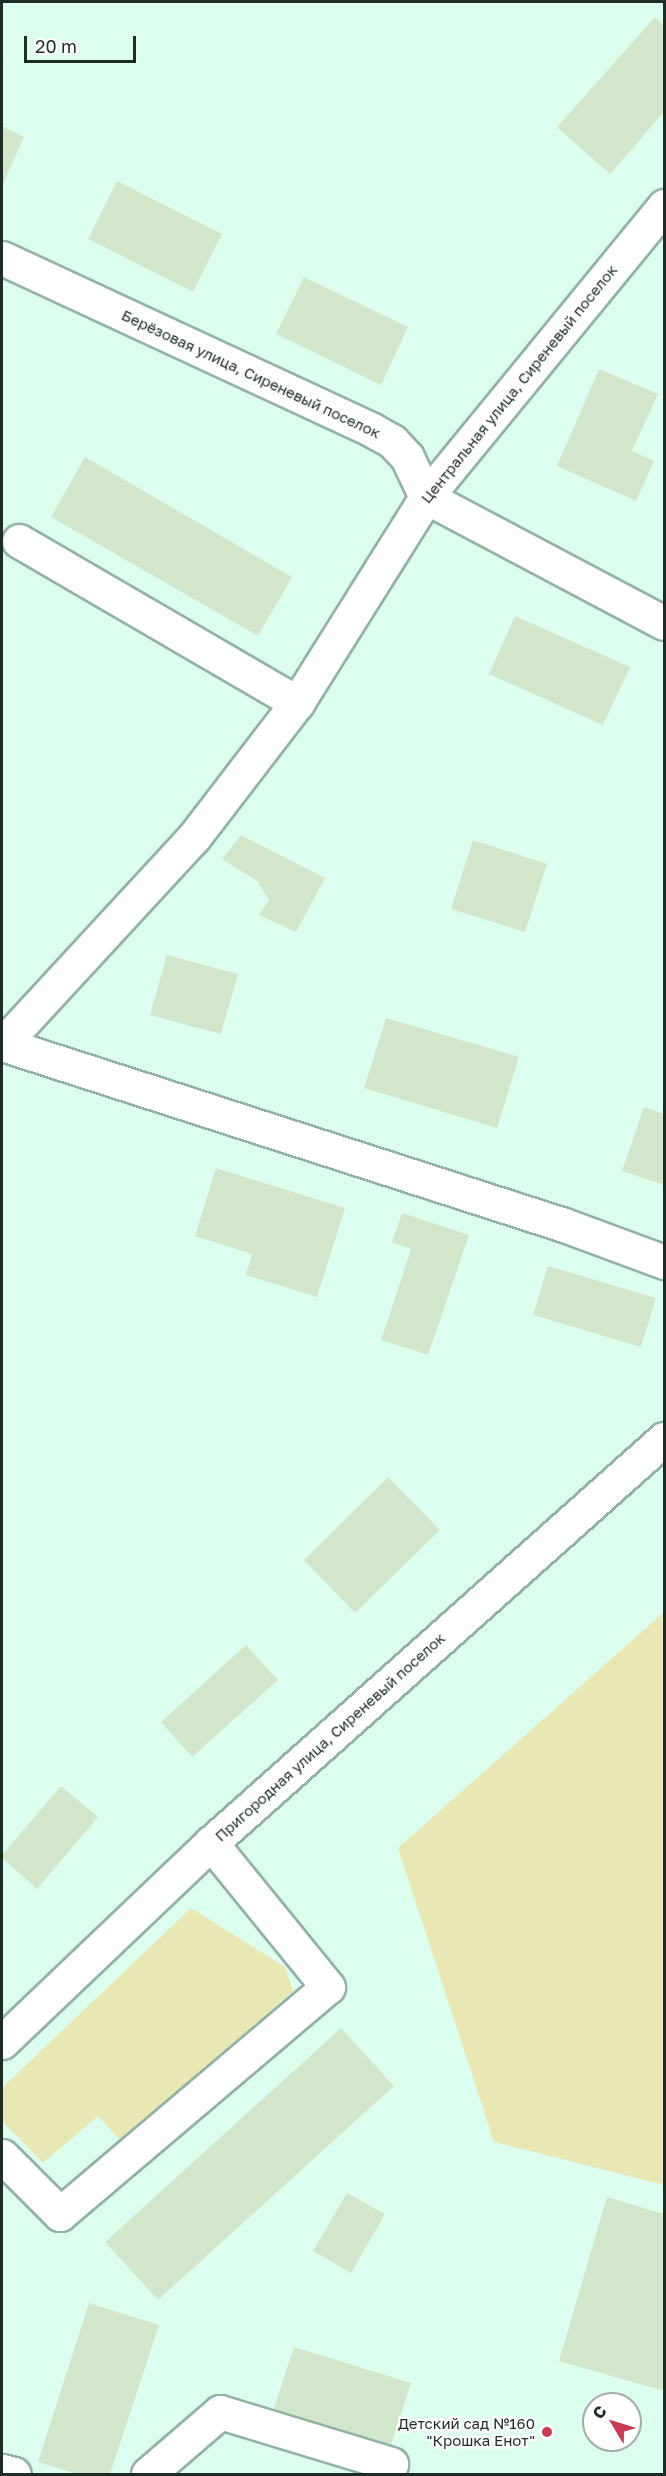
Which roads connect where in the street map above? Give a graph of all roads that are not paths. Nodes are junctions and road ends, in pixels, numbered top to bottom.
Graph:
1 (664, 206) edge
2 (2, 258) edge
3 (426, 497) junction
4 (19, 541) dead end
5 (664, 623) edge
6 (297, 704) junction
7 (2, 1044) edge
8 (664, 1262) edge
9 (664, 1439) edge
10 (211, 1844) junction
11 (2, 2042) edge
12 (2, 2156) edge
13 (391, 2464) dead end
14 (2, 2471) edge
15 (14, 2475) edge
16 (148, 2475) edge

1 - 3 street, Центральная улица, Сиреневый поселок
2 - 3 street, Берёзовая улица, Сиреневый поселок
3 - 5 street
3 - 6 street, Центральная улица, Сиреневый поселок
4 - 6 street
6 - 7 street, Центральная улица, Сиреневый поселок
7 - 8 street
9 - 10 street, Пригородная улица, Сиреневый поселок
10 - 11 street, Пригородная улица, Сиреневый поселок
10 - 12 street
13 - 16 street
14 - 15 street

